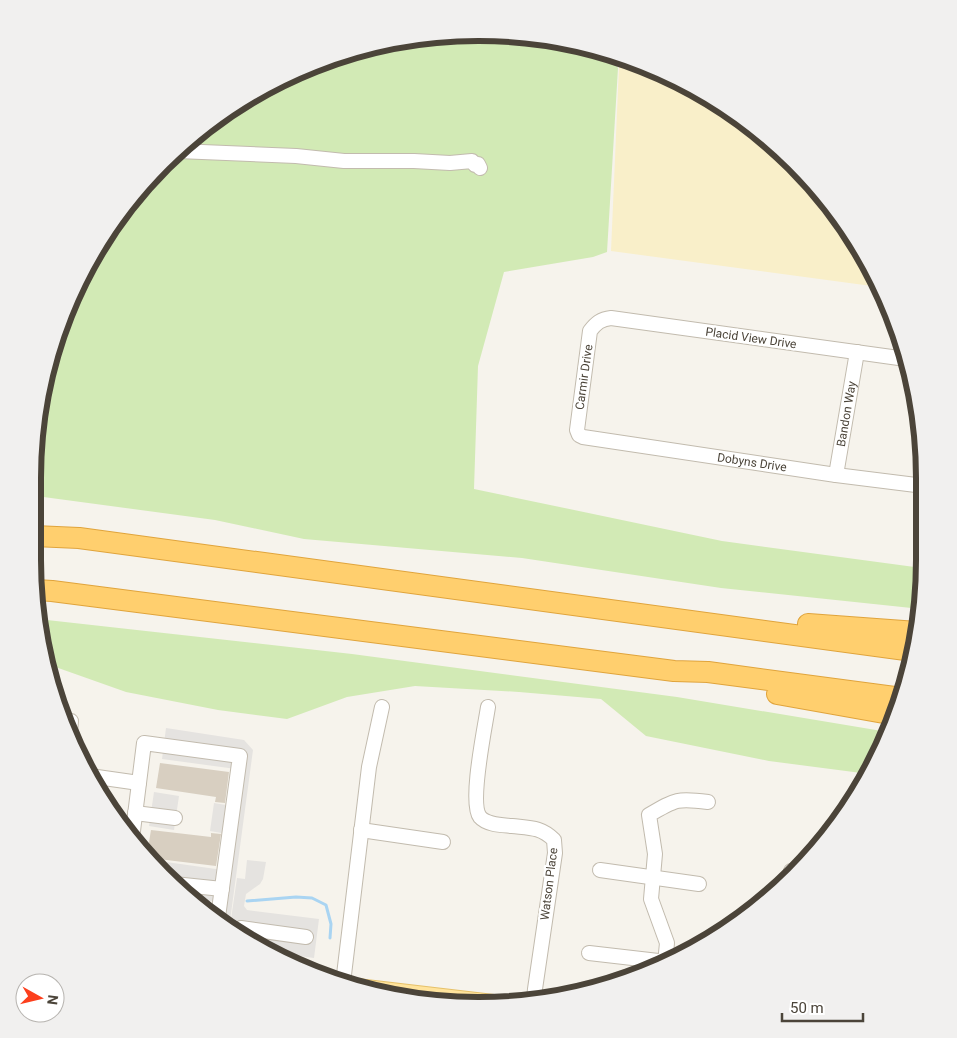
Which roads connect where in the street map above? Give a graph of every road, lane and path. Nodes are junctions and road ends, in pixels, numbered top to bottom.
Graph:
1 (188, 151) edge
2 (480, 168) dead end
3 (597, 322) joint
4 (857, 352) junction
5 (899, 358) edge
6 (579, 434) joint
7 (836, 475) junction
8 (916, 485) edge
9 (41, 537) edge
10 (42, 590) edge
11 (609, 610) junction
12 (909, 631) edge
13 (906, 650) edge
14 (674, 671) junction
15 (894, 697) edge
16 (382, 707) dead end
17 (488, 707) dead end
18 (887, 714) edge
19 (100, 777) edge
20 (139, 783) junction
21 (708, 802) dead end
22 (135, 813) junction
23 (175, 818) dead end
24 (133, 828) edge
25 (361, 830) junction
26 (443, 842) dead end
27 (600, 870) dead end
28 (653, 878) junction
29 (699, 884) dead end
30 (187, 885) edge
31 (222, 889) junction
32 (219, 911) edge
33 (245, 929) edge
34 (306, 937) dead end
35 (589, 953) dead end
36 (666, 954) edge
37 (652, 960) edge
38 (344, 976) edge
39 (534, 993) edge

1 - 2 street
3 - 4 street, Placid View Drive
3 - 6 street, Carmir Drive
4 - 5 street, Placid View Drive
4 - 7 street, Bandon Way
6 - 7 street, Dobyns Drive
7 - 8 street, Dobyns Drive
9 - 11 highway
10 - 14 highway
11 - 12 highway
11 - 13 highway
14 - 15 highway
14 - 18 highway
16 - 25 street
17 - 39 street, Watson Place
19 - 20 street
20 - 22 street
20 - 31 street
21 - 28 street
22 - 23 street
22 - 24 street
25 - 26 street
25 - 38 street
27 - 28 street
28 - 29 street
28 - 36 street
30 - 31 street
31 - 32 street
33 - 34 street
35 - 37 street

